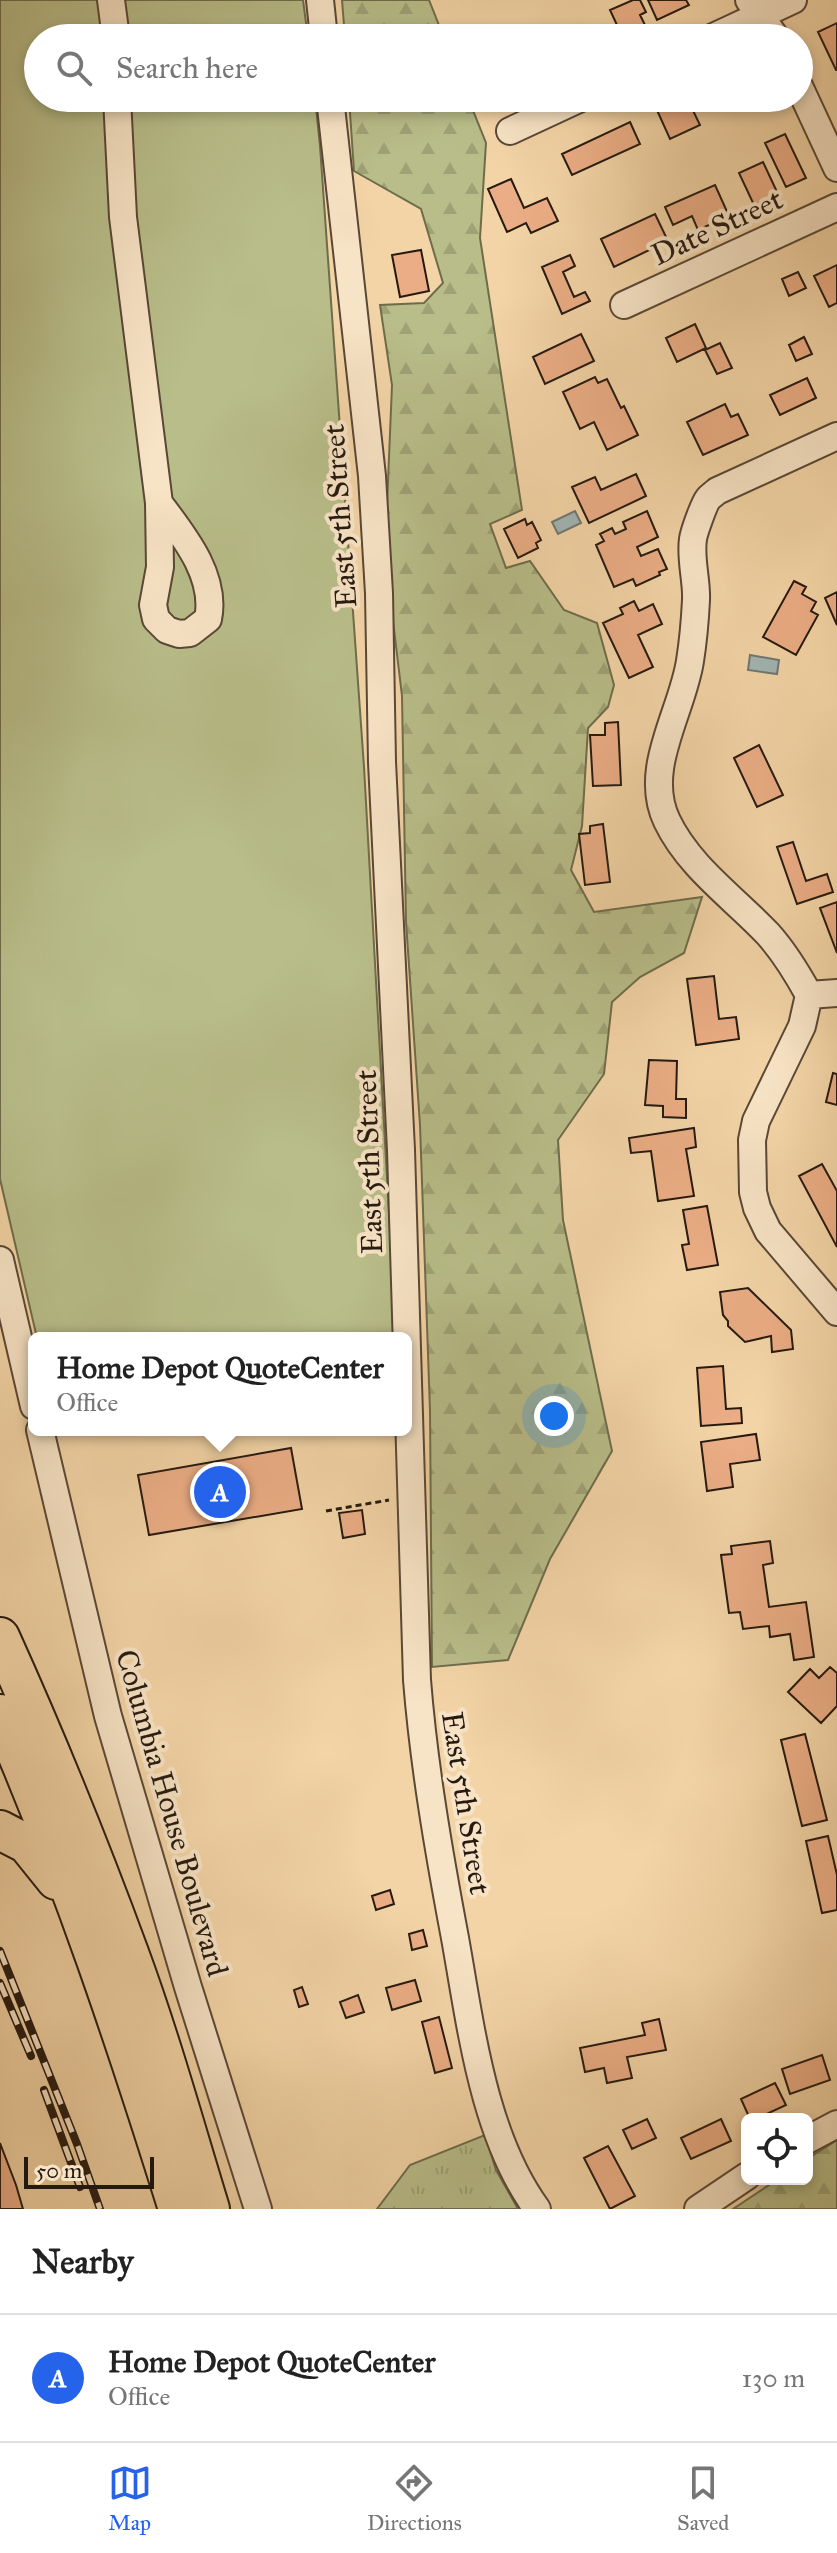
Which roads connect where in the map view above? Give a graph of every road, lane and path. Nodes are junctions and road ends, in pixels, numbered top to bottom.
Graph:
1 (111, 0) edge
2 (320, 0) edge
3 (793, 0) edge
4 (755, 8) edge
5 (114, 24) edge
6 (323, 24) edge
7 (732, 24) edge
8 (118, 112) edge
9 (332, 112) edge
10 (551, 112) edge
11 (811, 112) edge
12 (510, 131) dead end
13 (837, 168) edge
14 (837, 207) edge
15 (624, 305) dead end
16 (837, 436) edge
17 (159, 503) dead end
18 (837, 993) edge
19 (809, 995) junction
20 (0, 1260) edge
21 (837, 1312) edge
22 (406, 1332) edge
23 (28, 1380) edge
24 (41, 1436) edge
25 (409, 1436) edge
26 (384, 1501) dead end
27 (326, 1511) dead end
28 (0, 1637) edge
29 (0, 1714) edge
30 (0, 1830) edge
31 (74, 1896) junction
32 (837, 2124) edge
33 (813, 2137) edge
34 (741, 2180) edge
35 (178, 2209) edge
36 (210, 2209) edge
37 (258, 2209) edge
38 (537, 2209) edge
39 (698, 2209) edge

1 - 5 street
2 - 6 street
3 - 4 street
4 - 7 street
8 - 17 street
9 - 22 street, East 5th Street
10 - 12 street
11 - 13 street
14 - 15 street, Date Street
16 - 19 street
18 - 19 street
19 - 21 street
20 - 23 street
24 - 37 street, Columbia House Boulevard
25 - 38 street, East 5th Street
26 - 27 path
28 - 36 highway
29 - 31 highway
30 - 31 highway
31 - 35 highway
32 - 33 street
34 - 39 street

